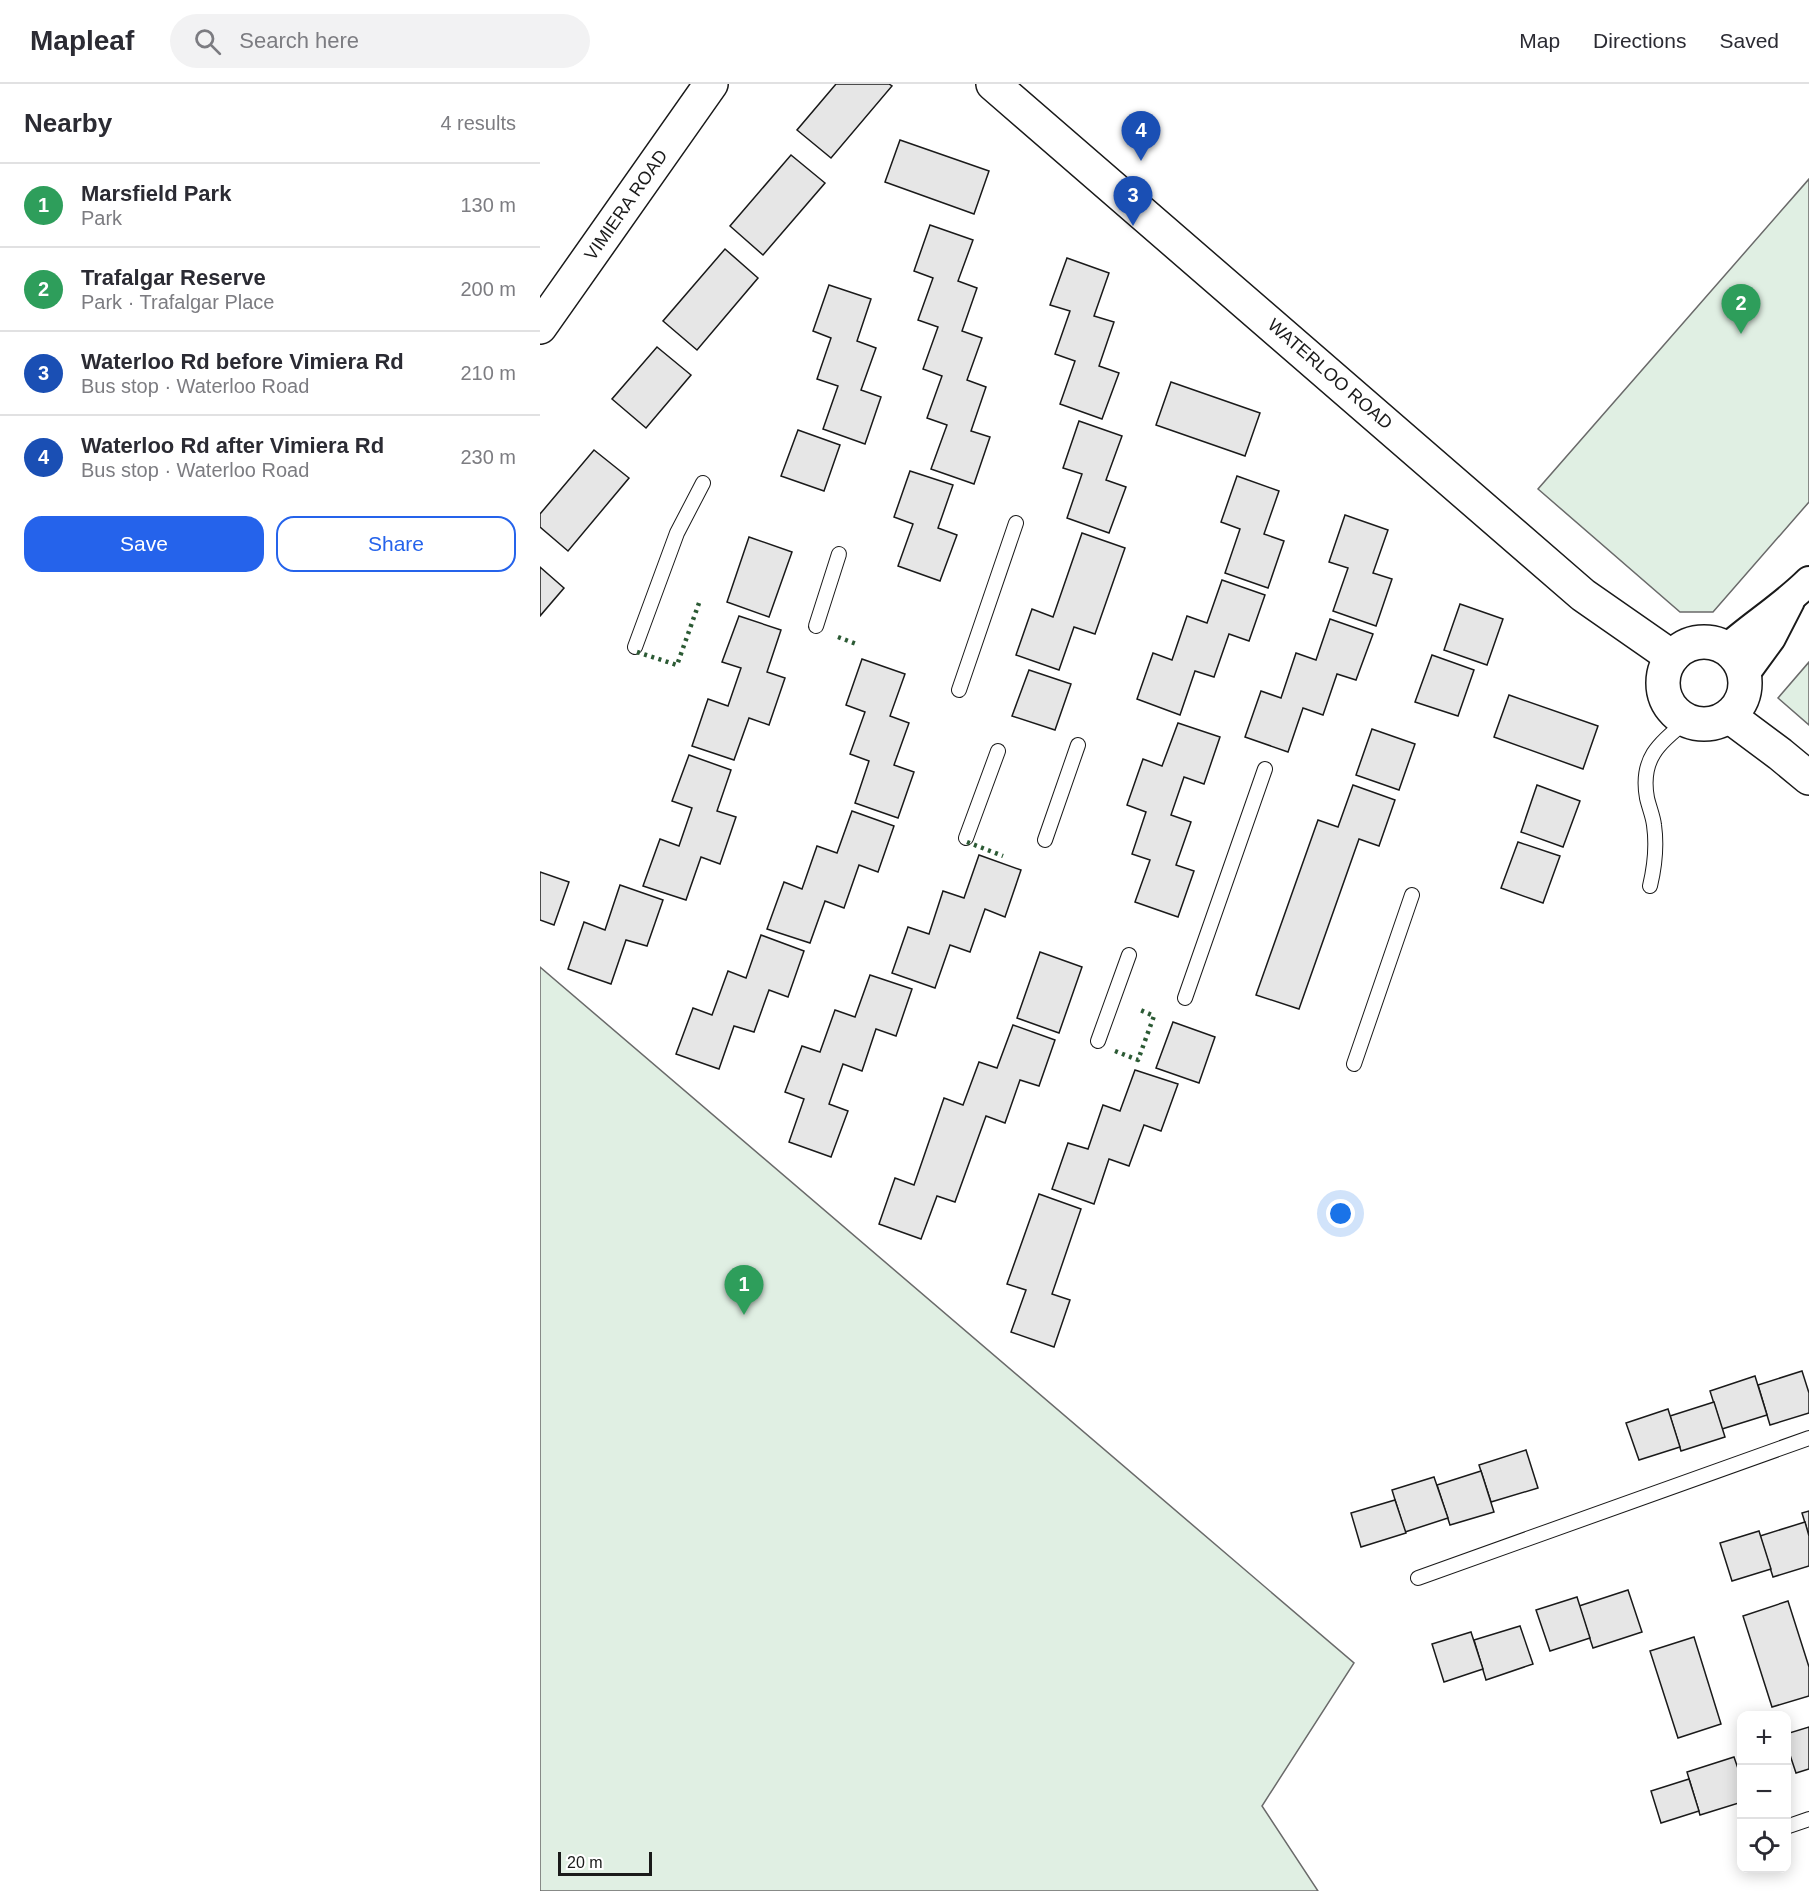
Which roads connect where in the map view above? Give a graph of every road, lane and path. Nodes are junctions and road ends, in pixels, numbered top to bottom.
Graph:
1 (711, 84) edge
2 (993, 84) edge
3 (540, 327) edge
4 (704, 483) dead end
5 (1016, 523) dead end
6 (839, 554) dead end
7 (1801, 589) edge
8 (816, 626) dead end
9 (635, 647) dead end
10 (1726, 649) junction
11 (1672, 657) junction
12 (1744, 675) junction
13 (959, 690) dead end
14 (1729, 716) junction
15 (1687, 721) junction
16 (1078, 745) dead end
17 (998, 751) dead end
18 (1264, 769) dead end
19 (1809, 778) edge
20 (966, 838) dead end
21 (1045, 840) dead end
22 (1650, 886) dead end
23 (1412, 894) dead end
24 (1129, 955) dead end
25 (1185, 998) dead end
26 (1098, 1041) dead end
27 (1354, 1064) dead end
28 (1809, 1438) edge
29 (1418, 1578) dead end
30 (1809, 1820) edge
31 (1791, 1825) edge

1 - 3 street, VIMIERA ROAD
2 - 11 street, WATERLOO ROAD
4 - 9 lane
5 - 13 lane
6 - 8 lane
7 - 10 street
7 - 12 street
10 - 11 street
10 - 12 street
11 - 15 street
12 - 14 street
14 - 15 street
14 - 19 street
15 - 22 lane
16 - 21 lane
17 - 20 lane
18 - 25 lane
23 - 27 lane
24 - 26 lane
28 - 29 lane
30 - 31 lane

